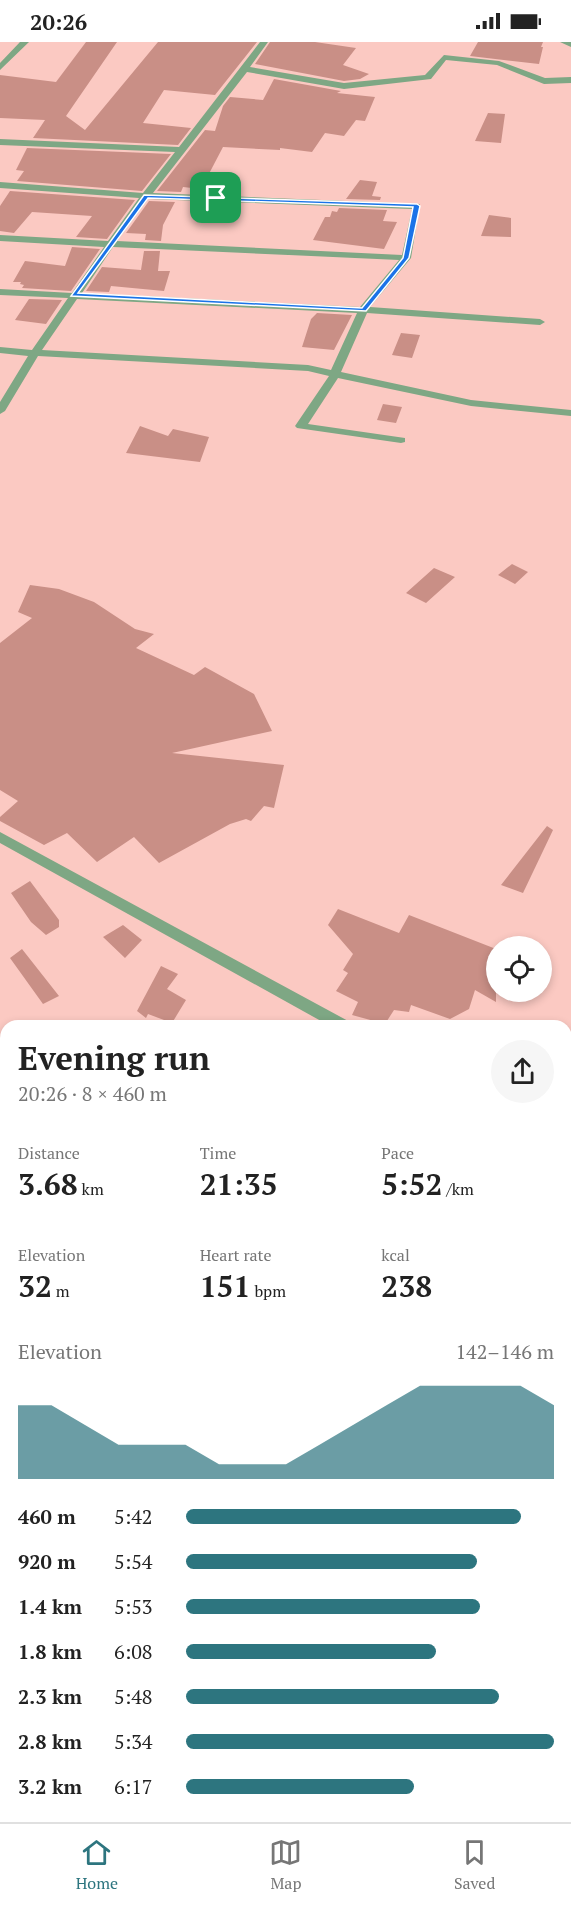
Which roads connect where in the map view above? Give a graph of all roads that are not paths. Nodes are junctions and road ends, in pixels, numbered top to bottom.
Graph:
1 (25, 42) edge
2 (264, 42) edge
3 (564, 42) edge
4 (571, 45) edge
5 (0, 68) edge
6 (246, 69) junction
7 (571, 80) edge
8 (0, 142) edge
9 (182, 150) junction
10 (0, 185) edge
11 (146, 196) junction
12 (0, 237) edge
13 (111, 245) junction
14 (406, 258) junction
15 (0, 292) edge
16 (74, 295) junction
17 (363, 310) junction
18 (540, 322) dead end
19 (0, 350) edge
20 (35, 353) junction
21 (335, 374) junction
22 (0, 411) edge
23 (571, 413) edge
24 (401, 441) dead end
25 (0, 837) edge
26 (333, 1020) edge

1 - 5 street
2 - 6 street
3 - 4 street
6 - 7 street
6 - 9 street
8 - 9 street
9 - 11 street
10 - 11 street
11 - 13 street
11 - 14 street
12 - 13 street
13 - 14 street
13 - 16 street
14 - 17 street
15 - 16 street
16 - 17 street
16 - 20 street
17 - 18 street
17 - 21 street
19 - 20 street
20 - 21 street
20 - 22 street
21 - 23 street
21 - 24 street
25 - 26 street

